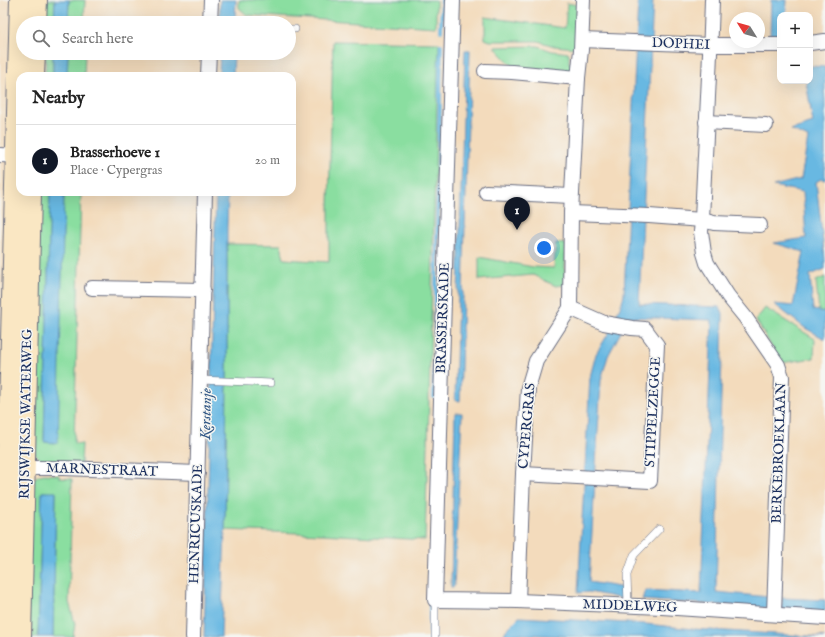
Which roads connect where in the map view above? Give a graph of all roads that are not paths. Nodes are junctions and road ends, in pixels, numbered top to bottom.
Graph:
1 (20, 0) edge
2 (37, 0) edge
3 (211, 0) edge
4 (453, 0) edge
5 (583, 0) edge
6 (712, 0) edge
7 (19, 16) edge
8 (36, 16) edge
9 (210, 16) edge
10 (582, 40) junction
11 (825, 41) edge
12 (813, 43) edge
13 (711, 45) junction
14 (774, 45) edge
15 (17, 60) edge
16 (35, 60) edge
17 (209, 60) edge
18 (485, 71) dead end
19 (16, 72) edge
20 (34, 72) edge
21 (208, 72) edge
22 (16, 78) edge
23 (578, 78) junction
24 (706, 122) junction
25 (766, 125) dead end
26 (12, 155) edge
27 (486, 192) dead end
28 (31, 196) edge
29 (205, 196) edge
30 (572, 196) junction
31 (571, 213) junction
32 (702, 220) junction
33 (760, 225) dead end
34 (92, 288) dead end
35 (203, 290) junction
36 (570, 308) junction
37 (206, 380) junction
38 (271, 384) dead end
39 (16, 468) junction
40 (198, 474) junction
41 (523, 474) junction
42 (660, 529) dead end
43 (435, 600) junction
44 (518, 601) junction
45 (628, 605) junction
46 (774, 614) junction
47 (825, 618) edge
48 (3, 637) edge
49 (21, 637) edge
50 (193, 637) edge
51 (435, 637) edge

1 - 7 main road, RIJSWIJKSE WATERWEG
2 - 8 main road
3 - 9 street
4 - 43 street, BRASSERSKADE
5 - 10 street
6 - 13 street, BERKEBROEKLAAN
10 - 13 street, DOPHEI
10 - 23 street
11 - 12 street
13 - 14 street, DOPHEI
13 - 24 street, BERKEBROEKLAAN
15 - 19 main road, RIJSWIJKSE WATERWEG
16 - 20 main road
17 - 21 street
18 - 23 street
22 - 26 main road, RIJSWIJKSE WATERWEG
23 - 30 street
24 - 25 street
24 - 32 street, BERKEBROEKLAAN
26 - 39 main road, RIJSWIJKSE WATERWEG
27 - 30 street
28 - 39 main road, RIJSWIJKSE WATERWEG
29 - 35 street, HENRICUSKADE
30 - 31 street
31 - 32 street
31 - 36 street
32 - 33 street
32 - 46 street, BERKEBROEKLAAN
34 - 35 street
35 - 37 street, HENRICUSKADE
36 - 41 street, CYPERGRAS
36 - 41 street, STIPPELZEGGE
37 - 38 lane
37 - 40 street, HENRICUSKADE
39 - 40 street, MARNESTRAAT
39 - 48 main road, RIJSWIJKSE WATERWEG
39 - 49 main road, RIJSWIJKSE WATERWEG
40 - 50 street, HENRICUSKADE
41 - 44 street, CYPERGRAS
42 - 45 lane
43 - 44 street, MIDDELWEG
43 - 51 lane, BRASSERSKADE
44 - 45 street, MIDDELWEG
45 - 46 street, MIDDELWEG
46 - 47 street, MIDDELWEG

